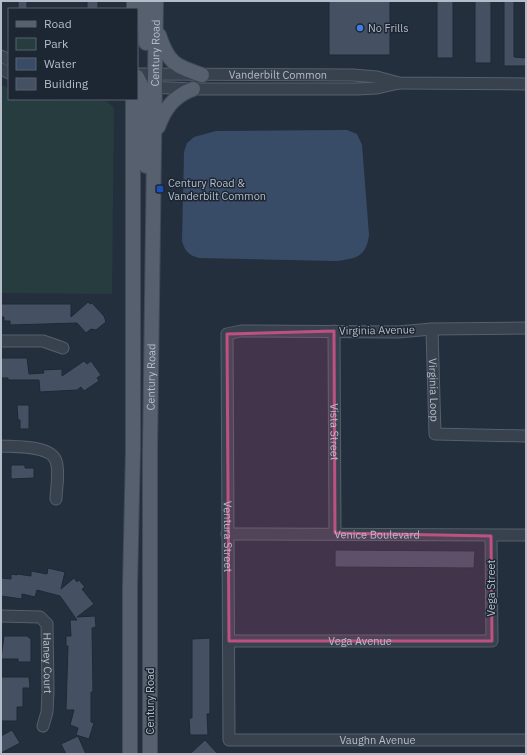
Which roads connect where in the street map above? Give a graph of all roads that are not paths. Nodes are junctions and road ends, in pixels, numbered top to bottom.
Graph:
1 (144, 1) edge
2 (156, 1) edge
3 (156, 22) junction
4 (202, 75) junction
5 (144, 80) edge
6 (399, 83) junction
7 (526, 84) edge
8 (193, 89) junction
9 (133, 100) edge
10 (155, 137) junction
11 (155, 195) junction
12 (432, 328) junction
13 (526, 328) edge
14 (334, 331) junction
15 (228, 334) joint
16 (1, 341) edge
17 (63, 348) dead end
18 (526, 436) edge
19 (1, 446) edge
20 (56, 500) dead end
21 (335, 533) junction
22 (227, 534) junction
23 (526, 535) edge
24 (491, 536) junction
25 (1, 616) edge
26 (229, 641) junction
27 (492, 641) joint
28 (43, 726) dead end
29 (229, 740) joint
30 (526, 740) edge
31 (130, 754) edge
32 (150, 754) edge

1 - 5 main road
2 - 3 main road, Century Road
3 - 4 main road
3 - 5 main road, Century Road
4 - 5 street, Vanderbilt Common
4 - 6 street, Vanderbilt Common
5 - 8 street, Vanderbilt Common
5 - 10 main road, Century Road
5 - 11 main road
6 - 7 street, Vanderbilt Common
6 - 8 street, Vanderbilt Common
8 - 10 main road
9 - 31 main road, Century Road
10 - 11 main road, Century Road
11 - 32 main road, Century Road
12 - 13 street, Virginia Avenue
12 - 14 street, Virginia Avenue
12 - 18 street, Virginia Loop
14 - 15 street, Virginia Avenue
14 - 21 street, Vista Street
15 - 22 street, Ventura Street
16 - 17 street
19 - 20 street
21 - 22 street, Venice Boulevard
21 - 24 street, Venice Boulevard
22 - 26 street, Ventura Street
23 - 24 street, Venice Boulevard
24 - 27 street, Vega Street
25 - 28 street, Haney Court
26 - 27 street, Vega Avenue
26 - 29 street, Ventura Street
29 - 30 street, Vaughn Avenue

